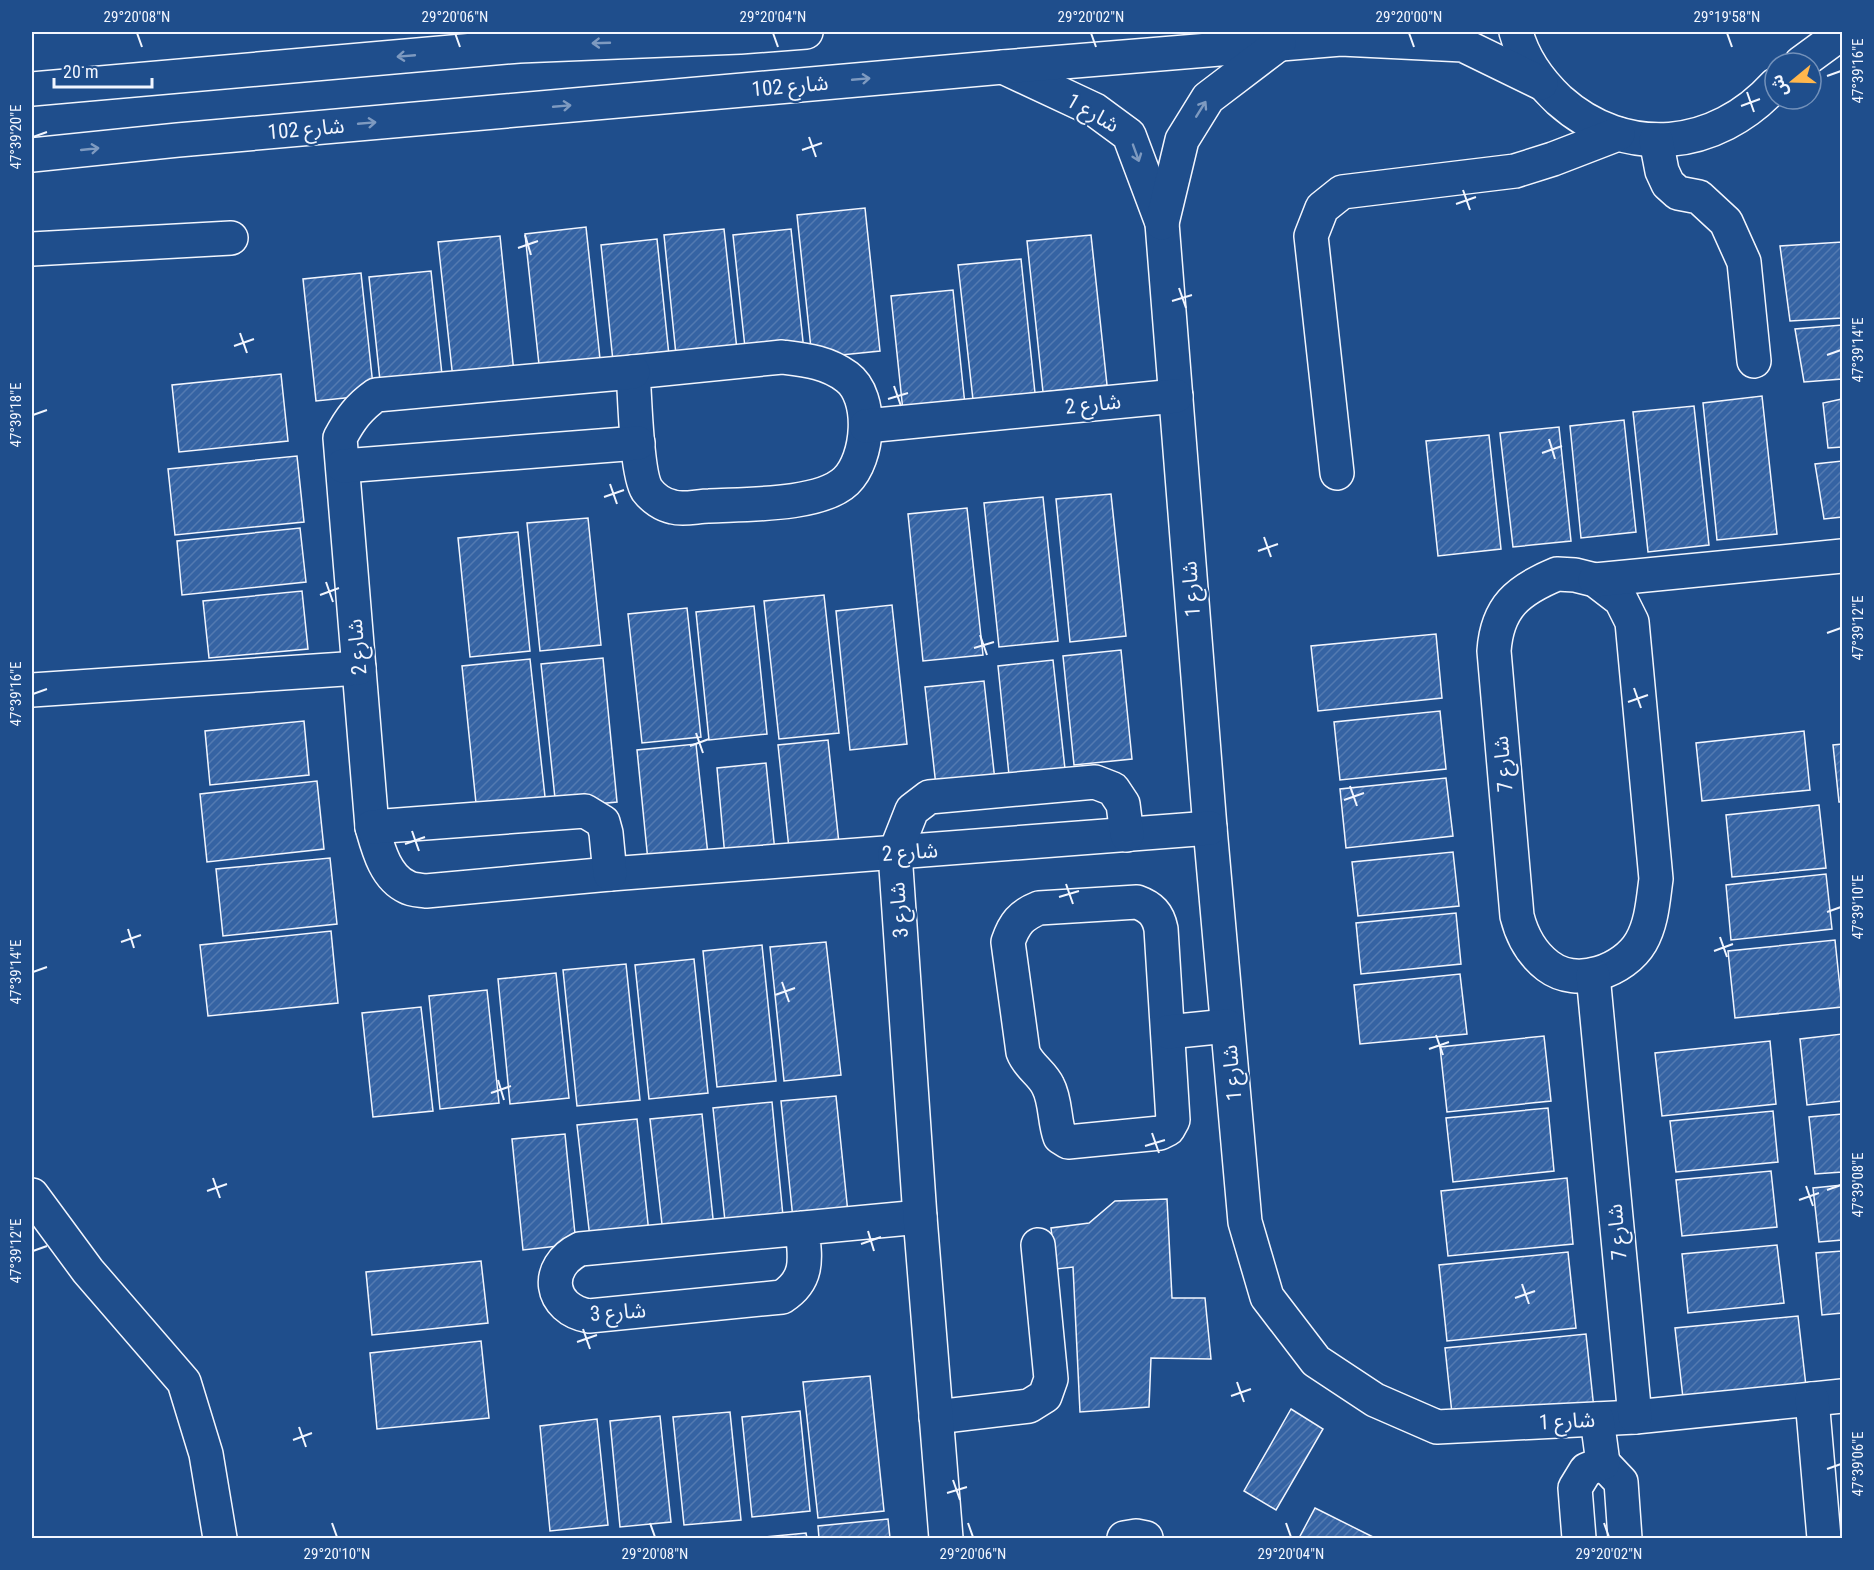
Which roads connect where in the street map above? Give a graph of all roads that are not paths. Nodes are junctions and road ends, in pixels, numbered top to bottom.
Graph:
1 (549, 32) edge
2 (806, 32) edge
3 (1516, 32) edge
4 (1803, 32) edge
5 (1842, 33) edge
6 (734, 34) edge
7 (1279, 44) junction
8 (519, 46) junction
9 (1795, 51) edge
10 (1817, 51) edge
11 (1003, 67) junction
12 (1541, 83) junction
13 (32, 89) edge
14 (1763, 98) edge
15 (1618, 134) junction
16 (1656, 140) junction
17 (32, 155) edge
18 (1162, 223) junction
19 (231, 238) dead end
20 (32, 249) edge
21 (1754, 361) dead end
22 (633, 372) junction
23 (1176, 396) junction
24 (866, 426) junction
25 (638, 444) junction
26 (343, 466) junction
27 (1337, 472) dead end
28 (1842, 556) edge
29 (1595, 580) junction
30 (359, 668) junction
31 (32, 690) edge
32 (372, 827) junction
33 (1210, 828) junction
34 (1126, 835) junction
35 (895, 854) junction
36 (610, 874) junction
37 (1593, 975) junction
38 (1227, 1026) junction
39 (1168, 1032) junction
40 (32, 1195) edge
41 (920, 1217) junction
42 (802, 1228) junction
43 (1038, 1245) dead end
44 (1827, 1397) edge
45 (936, 1417) junction
46 (1635, 1417) junction
47 (1597, 1419) junction
48 (1603, 1462) junction
49 (1830, 1522) edge
50 (220, 1539) edge
51 (946, 1539) edge
52 (1124, 1539) edge
53 (1146, 1539) edge
54 (1579, 1539) edge
55 (1624, 1539) edge

1 - 8 street
2 - 6 street
3 - 12 street
4 - 9 street
5 - 10 street
6 -> 8 street
7 - 11 street, شارع 102
7 - 12 street, شارع 102
18 -> 7 street, شارع 1
8 -> 13 street
17 -> 11 street, شارع 102
11 -> 18 street, شارع 1
12 - 15 street
14 - 16 street
15 - 16 street
15 - 27 street
16 - 21 street
18 - 23 street, شارع 1
19 - 20 street
22 - 24 street, شارع 2
22 - 25 street, شارع 2
22 - 26 street, شارع 2
23 - 24 street, شارع 2
23 - 33 street, شارع 1
24 - 25 street, شارع 2
25 - 26 street
26 - 30 street, شارع 2
28 - 29 street, شارع 7
29 - 37 street, شارع 7
29 - 37 street, شارع 7
30 - 31 street
30 - 32 street, شارع 2
32 - 36 street, شارع 2
32 - 36 street
33 - 34 street, شارع 2
33 - 38 street, شارع 1
34 - 35 street, شارع 2
34 - 35 street
35 - 36 street, شارع 2
35 - 41 street, شارع 3
37 - 46 street, شارع 7
38 - 39 street
38 - 47 street, شارع 1
39 - 39 street
40 - 50 street
41 - 42 street, شارع 3
41 - 45 street, شارع 3
42 - 42 street, شارع 3
43 - 45 street
44 - 46 street, شارع 1
44 - 49 street
45 - 51 street, شارع 3
46 - 47 street, شارع 1
47 - 48 street
48 - 54 street
48 - 55 street
52 - 53 street

